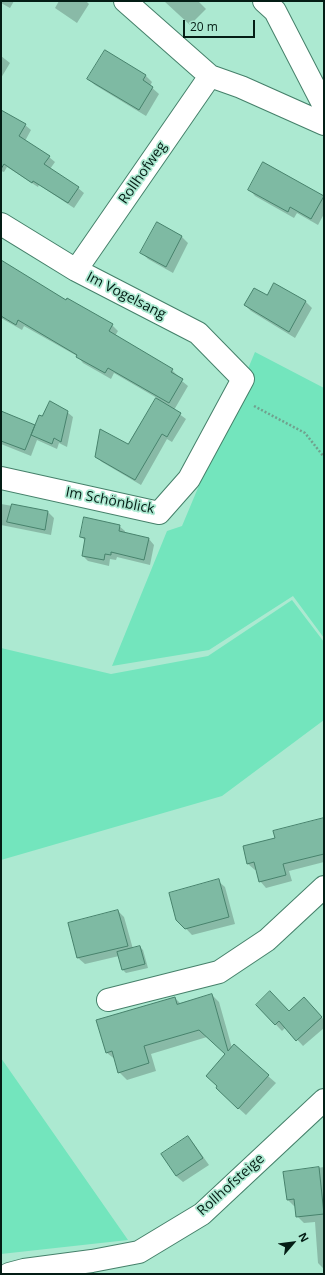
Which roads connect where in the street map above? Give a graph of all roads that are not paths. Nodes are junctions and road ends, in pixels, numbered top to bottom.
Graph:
1 (125, 1) edge
2 (264, 1) edge
3 (210, 76) junction
4 (324, 106) edge
5 (324, 124) edge
6 (1, 224) edge
7 (76, 270) junction
8 (238, 387) joint
9 (1, 478) edge
10 (324, 887) edge
11 (108, 1000) dead end
12 (324, 1100) edge
13 (9, 1274) edge

1 - 3 street
2 - 4 street
3 - 5 street
3 - 7 street, Rollhofweg
6 - 7 street, Im Vogelsang
7 - 8 street, Im Vogelsang
8 - 9 street, Im Schönblick
10 - 11 street
12 - 13 street, Rollhofsteige

